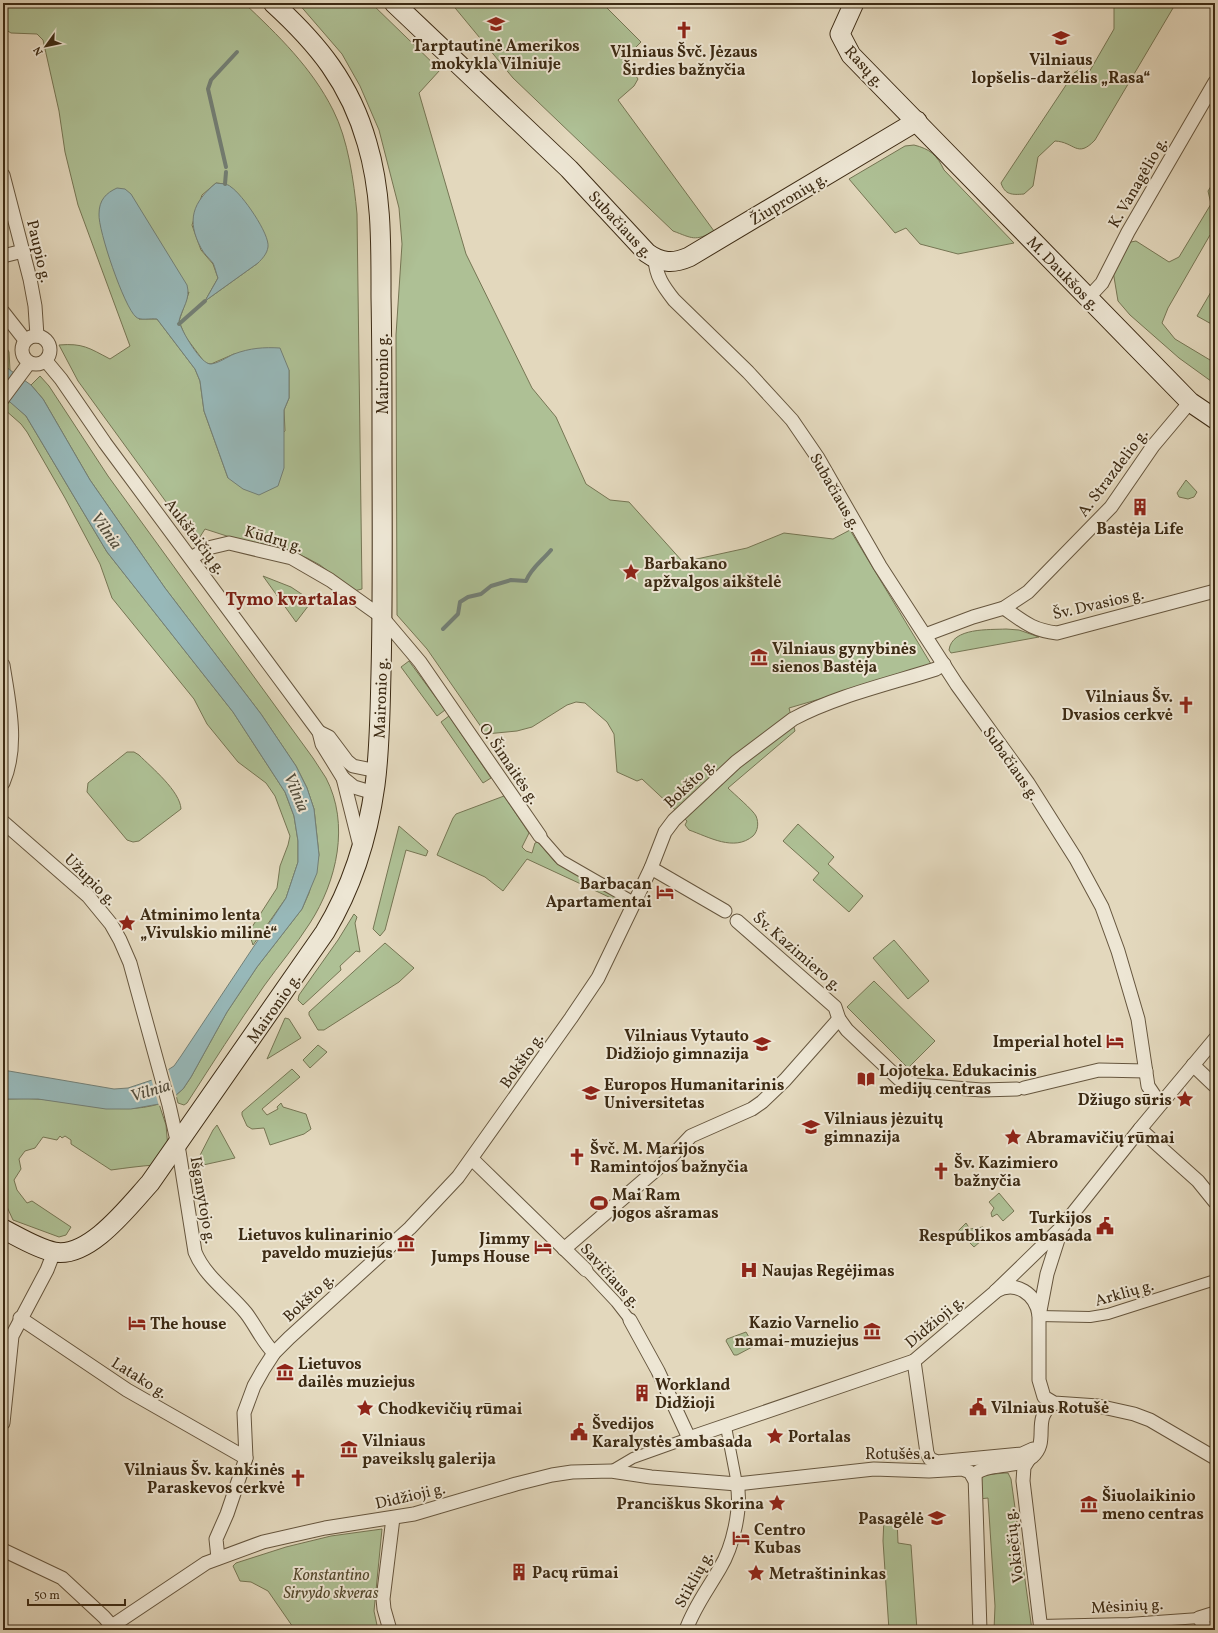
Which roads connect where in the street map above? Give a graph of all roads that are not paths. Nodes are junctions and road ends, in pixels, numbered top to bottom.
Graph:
1 (273, 3) edge
2 (394, 3) edge
3 (854, 3) edge
4 (1215, 82) edge
5 (917, 121) junction
6 (3, 175) edge
7 (23, 251) junction
8 (3, 256) edge
9 (655, 259) junction
10 (1088, 298) junction
11 (3, 312) edge
12 (37, 336) junction
13 (25, 340) junction
14 (46, 361) junction
15 (25, 368) junction
16 (3, 398) edge
17 (1190, 402) junction
18 (1215, 419) edge
19 (191, 558) junction
20 (1215, 591) edge
21 (1004, 608) junction
22 (382, 617) junction
23 (925, 635) junction
24 (944, 664) junction
25 (3, 665) edge
26 (319, 732) junction
27 (377, 771) junction
28 (343, 778) junction
29 (3, 783) edge
30 (374, 793) junction
31 (3, 822) edge
32 (540, 836) joint
33 (360, 849) junction
34 (651, 868) junction
35 (634, 902) junction
36 (725, 911) dead end
37 (737, 921) dead end
38 (839, 1019) junction
39 (1215, 1039) edge
40 (1193, 1065) junction
41 (1146, 1071) junction
42 (1214, 1085) dead end
43 (1160, 1104) junction
44 (1140, 1128) junction
45 (178, 1145) junction
46 (472, 1159) junction
47 (1215, 1202) edge
48 (1062, 1227) junction
49 (3, 1229) edge
50 (564, 1249) junction
51 (54, 1252) junction
52 (586, 1270) joint
53 (1215, 1280) edge
54 (994, 1293) junction
55 (1039, 1316) junction
56 (20, 1318) junction
57 (630, 1320) joint
58 (274, 1353) junction
59 (914, 1361) junction
60 (1054, 1403) junction
61 (3, 1423) edge
62 (726, 1427) junction
63 (689, 1438) junction
64 (1040, 1440) junction
65 (246, 1458) junction
66 (1215, 1458) edge
67 (1029, 1459) junction
68 (610, 1471) junction
69 (974, 1479) junction
70 (737, 1484) junction
71 (393, 1518) junction
72 (3, 1550) edge
73 (218, 1558) junction
74 (1215, 1613) edge
75 (1199, 1618) junction
76 (109, 1628) edge
77 (1041, 1628) edge
78 (390, 1630) edge
79 (686, 1630) edge
80 (980, 1630) edge
81 (1207, 1630) edge

1 - 22 main road, Maironio g.
2 - 9 main road, Subačiaus g.
3 - 5 main road, Rasų g.
4 - 10 street, K. Vanagėlio g.
5 - 9 main road, Žiupronių g.
5 - 10 main road, M. Daukšos g.
6 - 7 street, Paupio g.
7 - 8 street
7 - 12 street, Paupio g.
9 - 23 street, Subačiaus g.
10 - 17 main road, M. Daukšos g.
11 - 13 street
12 - 13 street
12 - 14 street
13 - 15 street
14 - 15 street
14 - 19 street, Aukštaičių g.
15 - 16 street
17 - 18 main road, M. Daukšos g.
17 - 21 street, A. Strazdelio g.
19 - 22 street, Kūdrų g.
19 - 26 street, Aukštaičių g.
20 - 21 street, Šv. Dvasios g.
21 - 23 street
22 - 27 main road, Maironio g.
22 - 32 street, O. Šimaitės g.
23 - 24 street, Subačiaus g.
24 - 34 street, Bokšto g.
24 - 41 street, Subačiaus g.
25 - 29 street
26 - 27 street, Aukštaičių g.
26 - 28 street, Aukštaičių g.
27 - 30 main road, Maironio g.
28 - 30 street, Aukštaičių g.
28 - 33 street, Aukštaičių g.
30 - 33 main road, Maironio g.
31 - 45 street, Užupio g.
32 - 35 street, O. Šimaitės g.
33 - 45 main road, Maironio g.
34 - 35 street, Bokšto g.
34 - 36 street
35 - 46 street, Bokšto g.
37 - 38 street, Šv. Kazimiero g.
38 - 41 street, Šv. Kazimiero g.
38 - 50 street
39 - 40 street, Didžioji g.
40 - 42 street
40 - 43 street, Didžioji g.
41 - 43 street
43 - 44 street, Didžioji g.
44 - 47 street
44 - 48 street, Didžioji g.
45 - 51 main road, Maironio g.
45 - 58 street, Išganytojo g.
46 - 50 street, Savičiaus g.
46 - 58 street, Bokšto g.
48 - 54 street, Didžioji g.
48 - 55 street
49 - 51 main road
50 - 52 street, Savičiaus g.
51 - 56 street
52 - 57 street, Savičiaus g.
53 - 55 street, Arklių g.
54 - 55 street
54 - 59 street, Didžioji g.
55 - 60 street
56 - 61 street
56 - 65 street, Latako g.
57 - 63 street, Savičiaus g.
58 - 65 street, Bokšto g.
59 - 62 street, Didžioji g.
59 - 64 street, Rotušės a.
60 - 64 street
60 - 66 street
62 - 63 street, Didžioji g.
62 - 70 street, Stiklių g.
63 - 68 street, Didžioji g.
64 - 67 street
65 - 73 street, Bokšto g.
67 - 69 street
67 - 77 street, Vokiečių g.
68 - 70 street, Didžioji g.
68 - 71 street, Didžioji g.
69 - 70 street, Rotušės a.
69 - 80 street, Vokiečių g.
70 - 79 street, Stiklių g.
71 - 73 street, Didžioji g.
71 - 78 street
72 - 76 street
73 - 76 street, Didžioji g.
74 - 75 street, Mėsinių g.
75 - 77 street, Mėsinių g.
75 - 81 street

